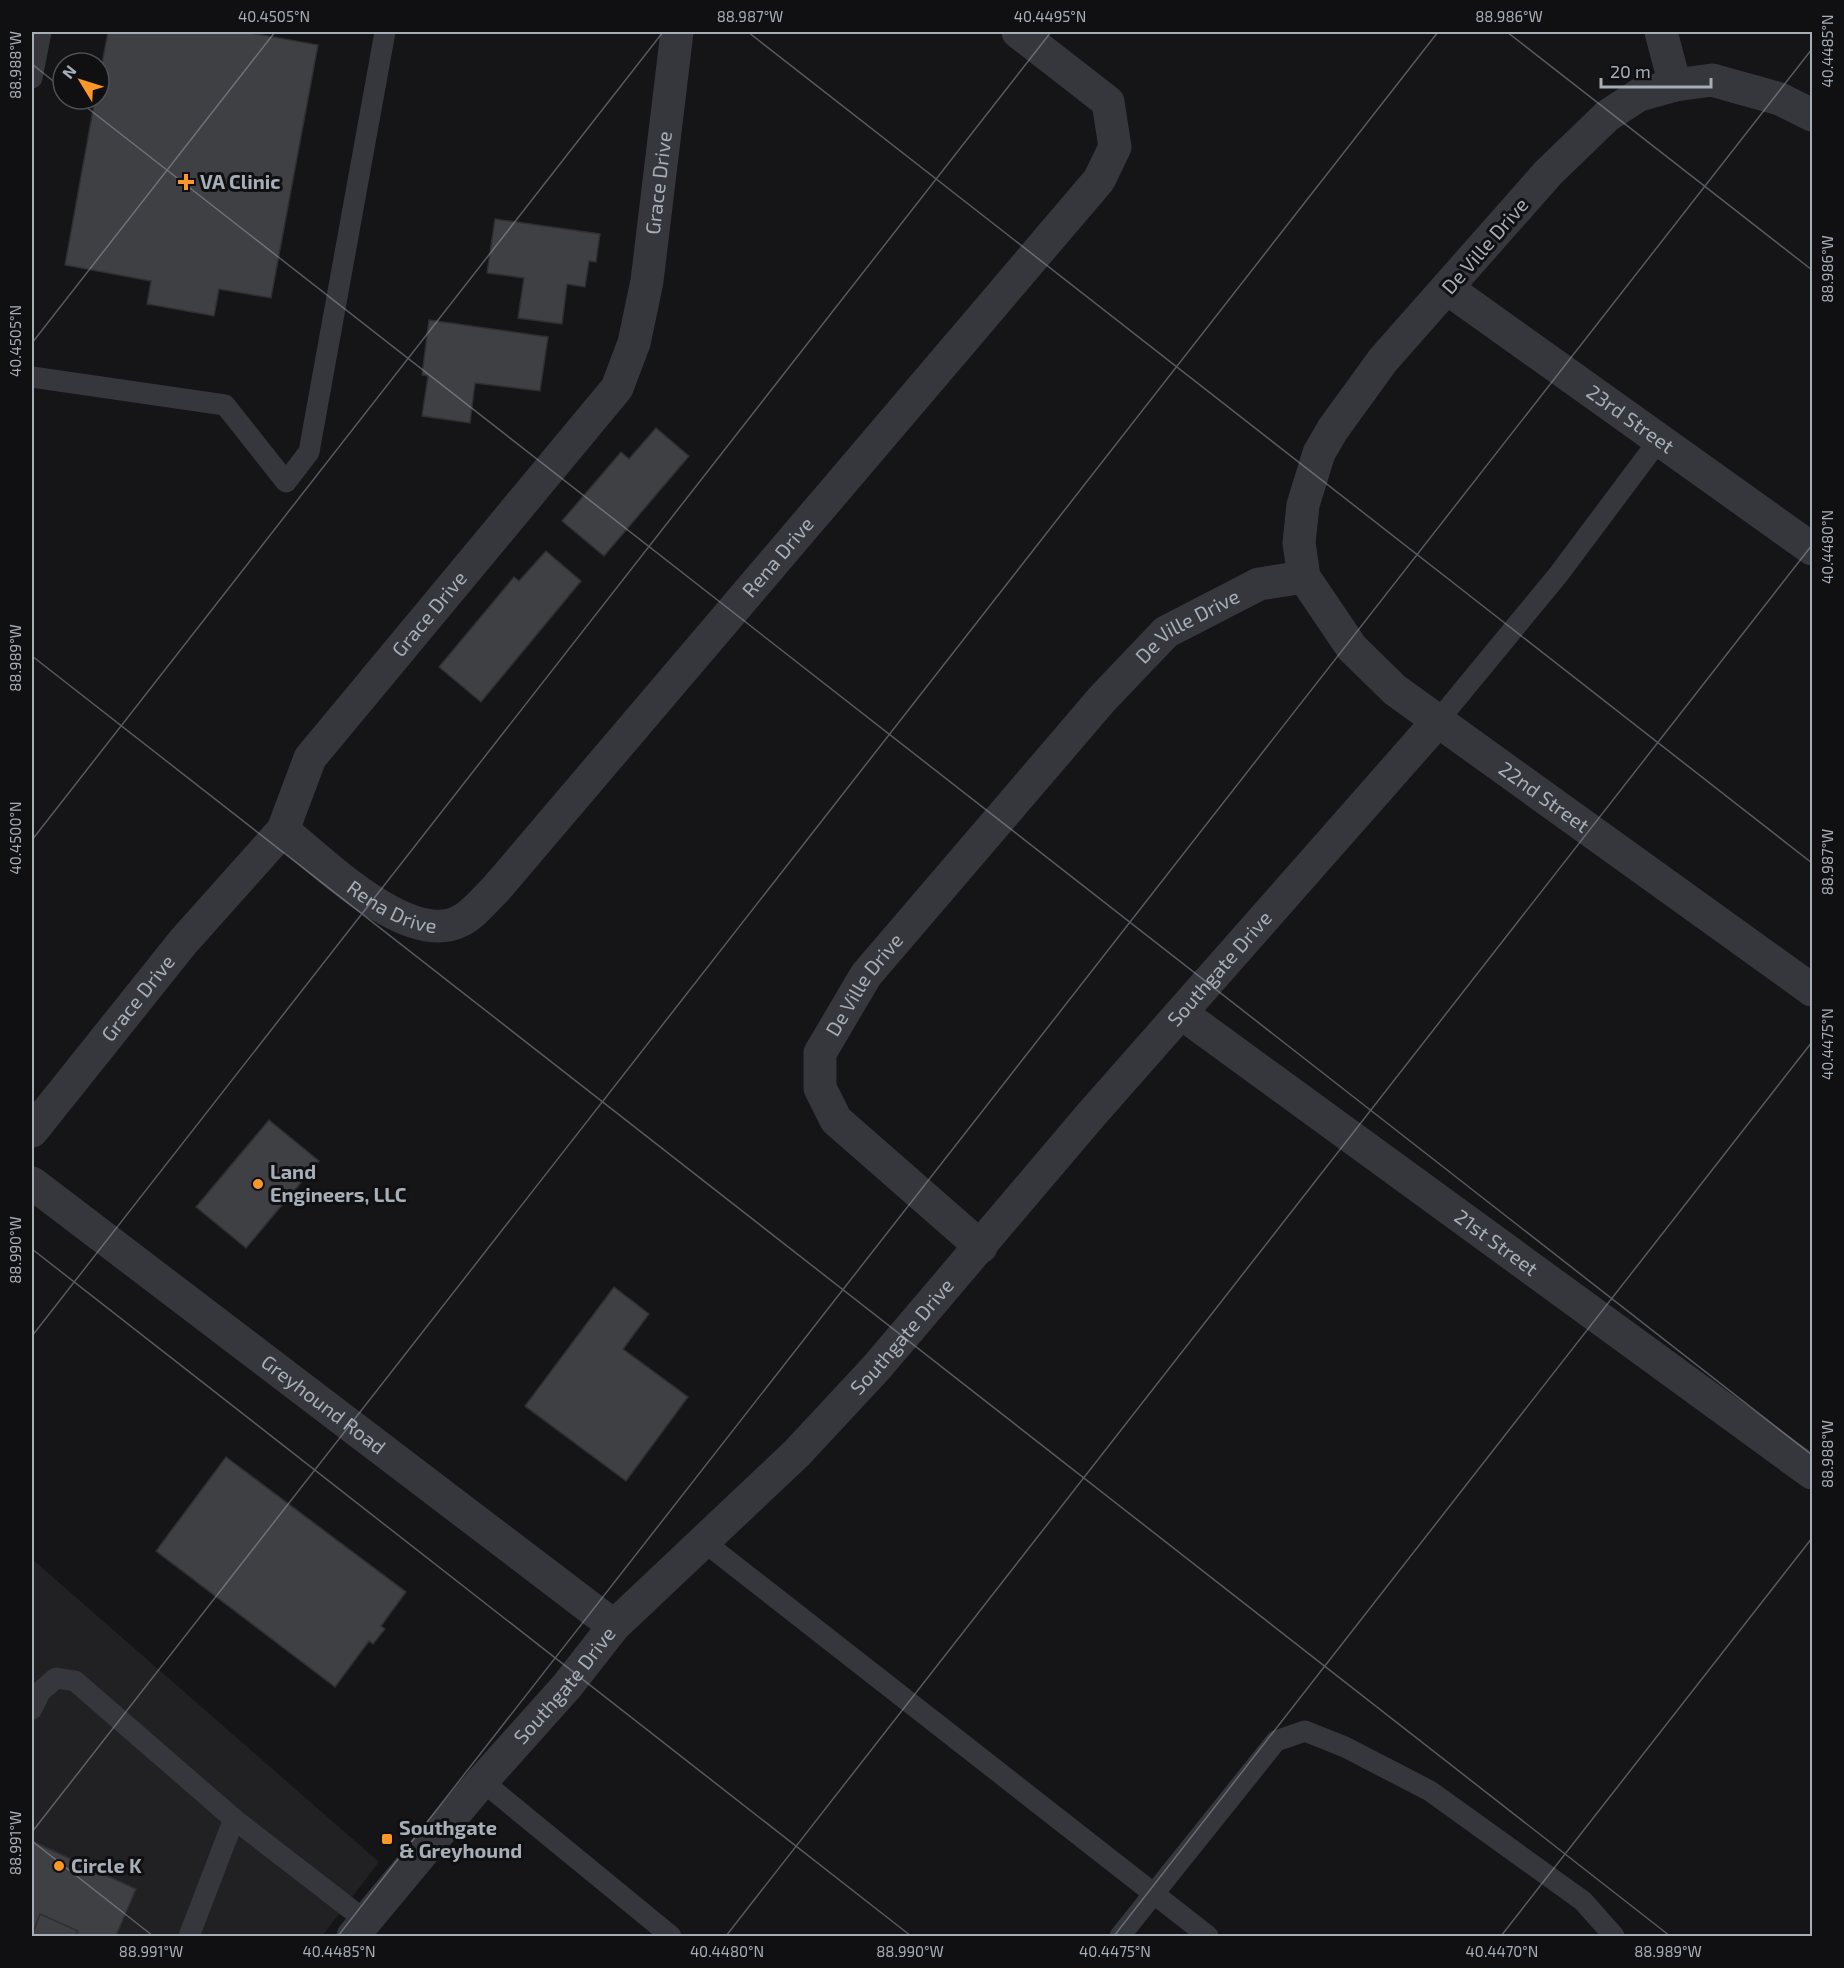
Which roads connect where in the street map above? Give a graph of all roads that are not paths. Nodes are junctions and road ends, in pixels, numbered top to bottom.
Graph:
1 (41, 32) edge
2 (385, 32) edge
3 (678, 32) edge
4 (1018, 32) edge
5 (1661, 32) edge
6 (32, 78) edge
7 (1675, 84) junction
8 (1812, 115) edge
9 (1448, 290) junction
10 (32, 377) edge
11 (1659, 440) junction
12 (1812, 549) edge
13 (1304, 577) junction
14 (1437, 722) junction
15 (283, 830) junction
16 (1812, 990) edge
17 (1181, 1013) junction
18 (32, 1131) edge
19 (32, 1183) edge
20 (981, 1247) junction
21 (1812, 1473) edge
22 (703, 1542) junction
23 (614, 1626) junction
24 (34, 1697) edge
25 (482, 1781) junction
26 (234, 1819) junction
27 (1155, 1894) junction
28 (359, 1929) edge
29 (189, 1936) edge
30 (671, 1936) edge
31 (1120, 1936) edge
32 (1208, 1936) edge
33 (1614, 1936) edge

1 - 6 lane
2 - 10 lane
3 - 15 street, Grace Drive
4 - 15 street, Rena Drive
5 - 7 street
7 - 8 street, De Ville Drive
7 - 9 street, De Ville Drive
9 - 11 street, 23rd Street
9 - 13 street, De Ville Drive
11 - 12 street, 23rd Street
11 - 14 lane
13 - 14 street, 22nd Street
13 - 20 street, De Ville Drive
14 - 16 street, 22nd Street
14 - 17 street, Southgate Drive
15 - 18 street, Grace Drive
17 - 20 street, Southgate Drive
17 - 21 street, 21st Street
19 - 23 street, Greyhound Road
20 - 22 street, Southgate Drive
22 - 23 street, Southgate Drive
22 - 27 lane
23 - 25 street, Southgate Drive
24 - 26 lane
25 - 28 street, Southgate Drive
25 - 30 lane
26 - 28 lane
26 - 29 lane
27 - 31 lane
27 - 32 lane
27 - 33 lane

